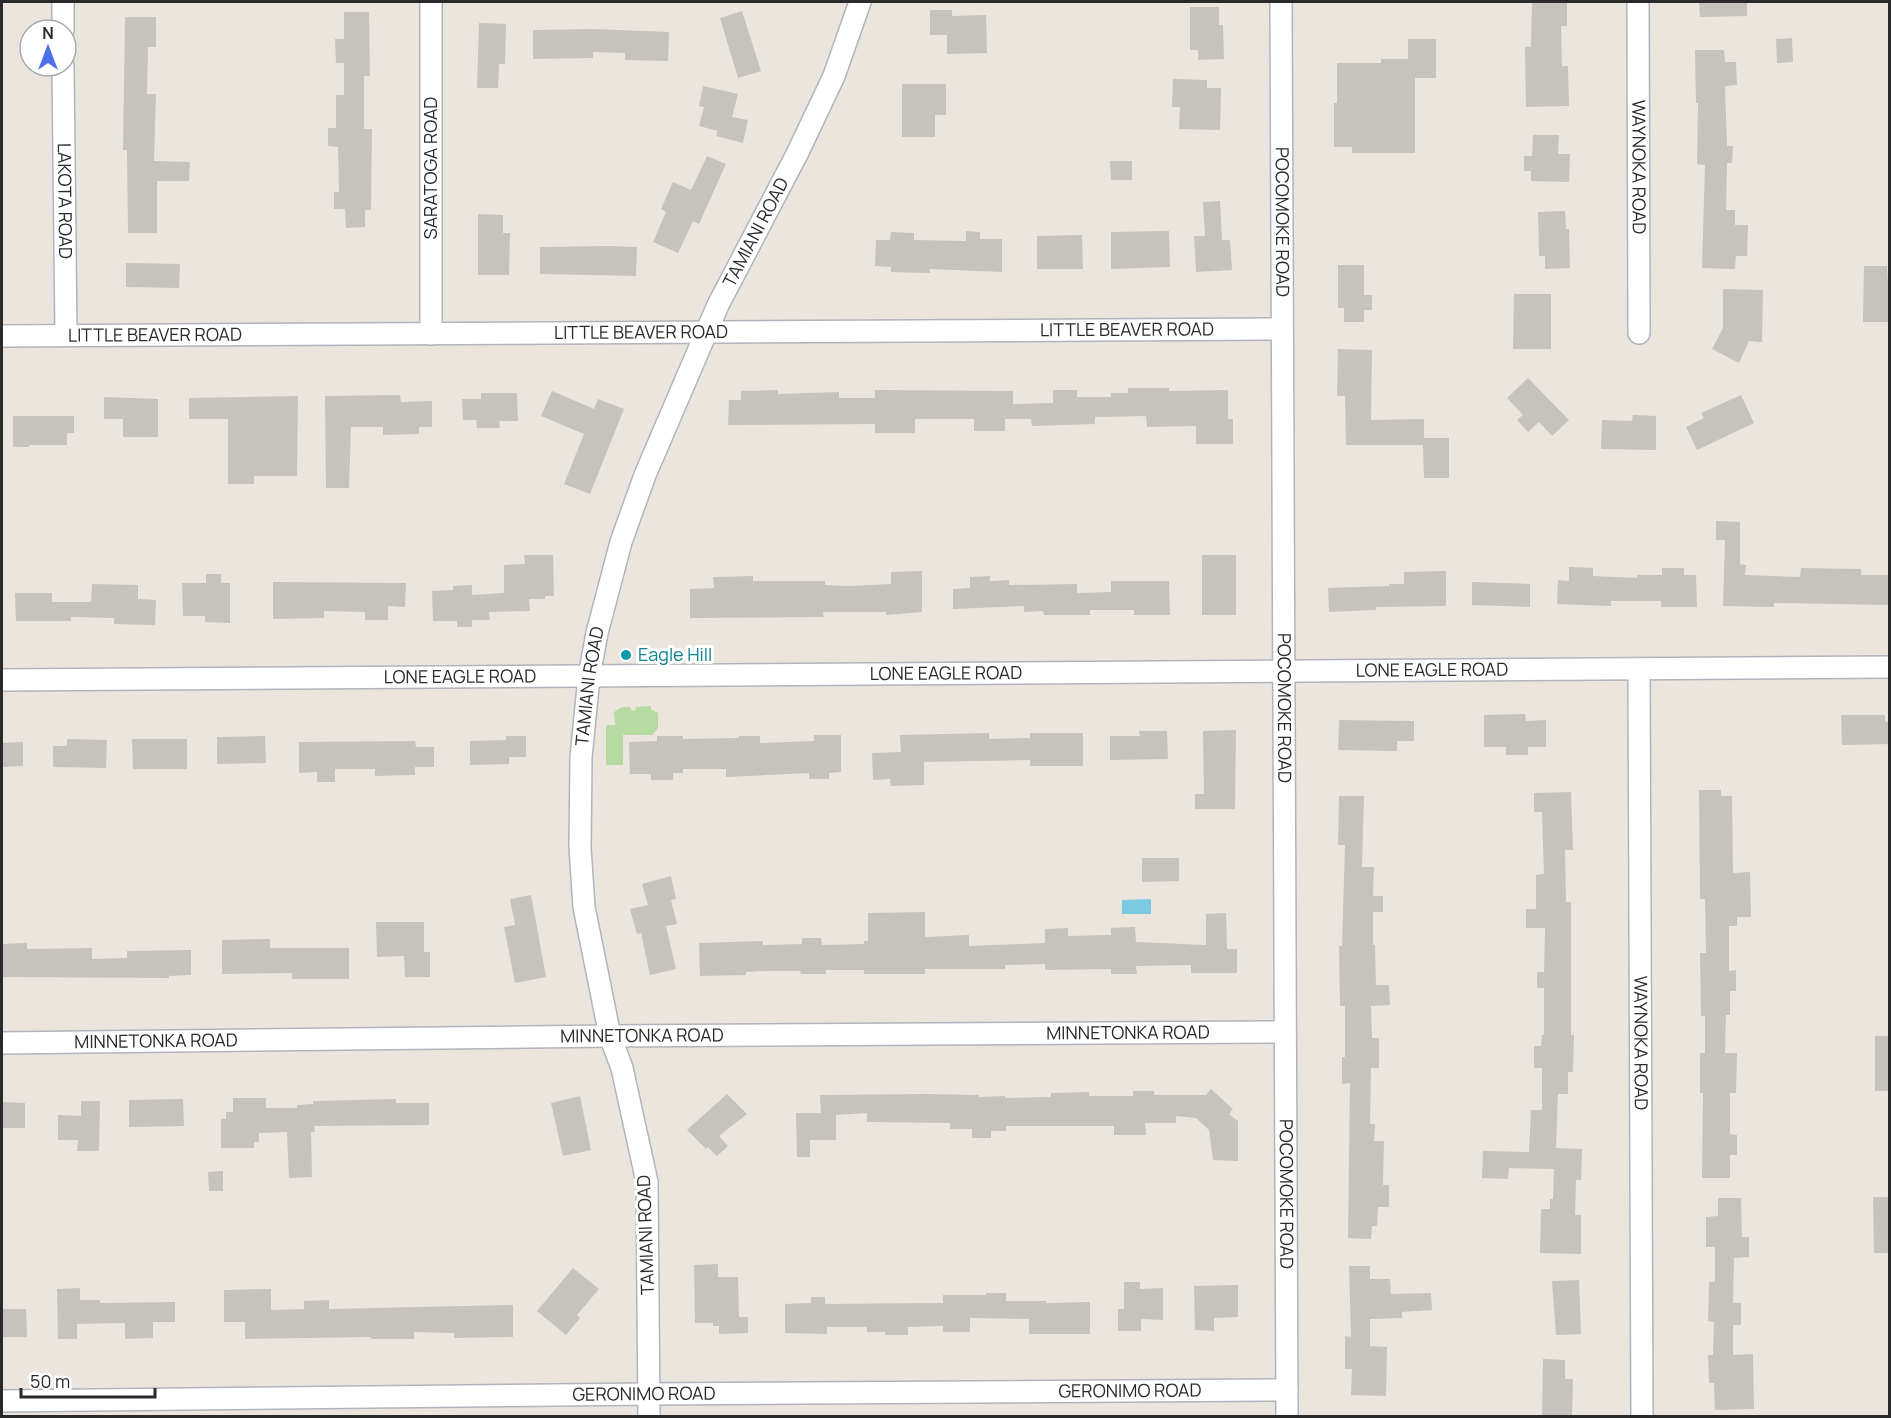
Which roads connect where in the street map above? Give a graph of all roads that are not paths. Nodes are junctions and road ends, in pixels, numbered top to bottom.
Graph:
1 (63, 2) edge
2 (431, 2) edge
3 (860, 2) edge
4 (1281, 2) edge
5 (1638, 2) edge
6 (63, 18) edge
7 (63, 78) edge
8 (1281, 329) junction
9 (706, 331) junction
10 (1640, 333) dead end
11 (431, 334) junction
12 (66, 335) junction
13 (2, 336) edge
14 (1890, 667) edge
15 (1639, 669) junction
16 (1283, 671) junction
17 (589, 677) junction
18 (2, 680) edge
19 (1284, 1032) junction
20 (610, 1036) junction
21 (2, 1043) edge
22 (1287, 1390) junction
23 (649, 1394) junction
24 (2, 1401) edge
25 (649, 1416) edge
26 (1287, 1416) edge
27 (1642, 1416) edge

1 - 6 street
2 - 11 street, SARATOGA ROAD
3 - 9 street, TAMIANI ROAD
4 - 8 street, POCOMOKE ROAD
5 - 10 street, WAYNOKA ROAD
7 - 12 street, LAKOTA ROAD
8 - 9 street, LITTLE BEAVER ROAD
8 - 16 street, POCOMOKE ROAD
9 - 11 street, LITTLE BEAVER ROAD
9 - 17 street, TAMIANI ROAD
11 - 12 street, LITTLE BEAVER ROAD
12 - 13 street, LITTLE BEAVER ROAD
14 - 15 street, LONE EAGLE ROAD
15 - 16 street, LONE EAGLE ROAD
15 - 27 street, WAYNOKA ROAD
16 - 17 street, LONE EAGLE ROAD
16 - 19 street, POCOMOKE ROAD
17 - 18 street, LONE EAGLE ROAD
17 - 20 street, TAMIANI ROAD
19 - 20 street, MINNETONKA ROAD
19 - 22 street, POCOMOKE ROAD
20 - 21 street, MINNETONKA ROAD
20 - 23 street, TAMIANI ROAD
22 - 23 street, GERONIMO ROAD
22 - 26 street, POCOMOKE ROAD
23 - 24 street, GERONIMO ROAD
23 - 25 street, TAMIANI ROAD

